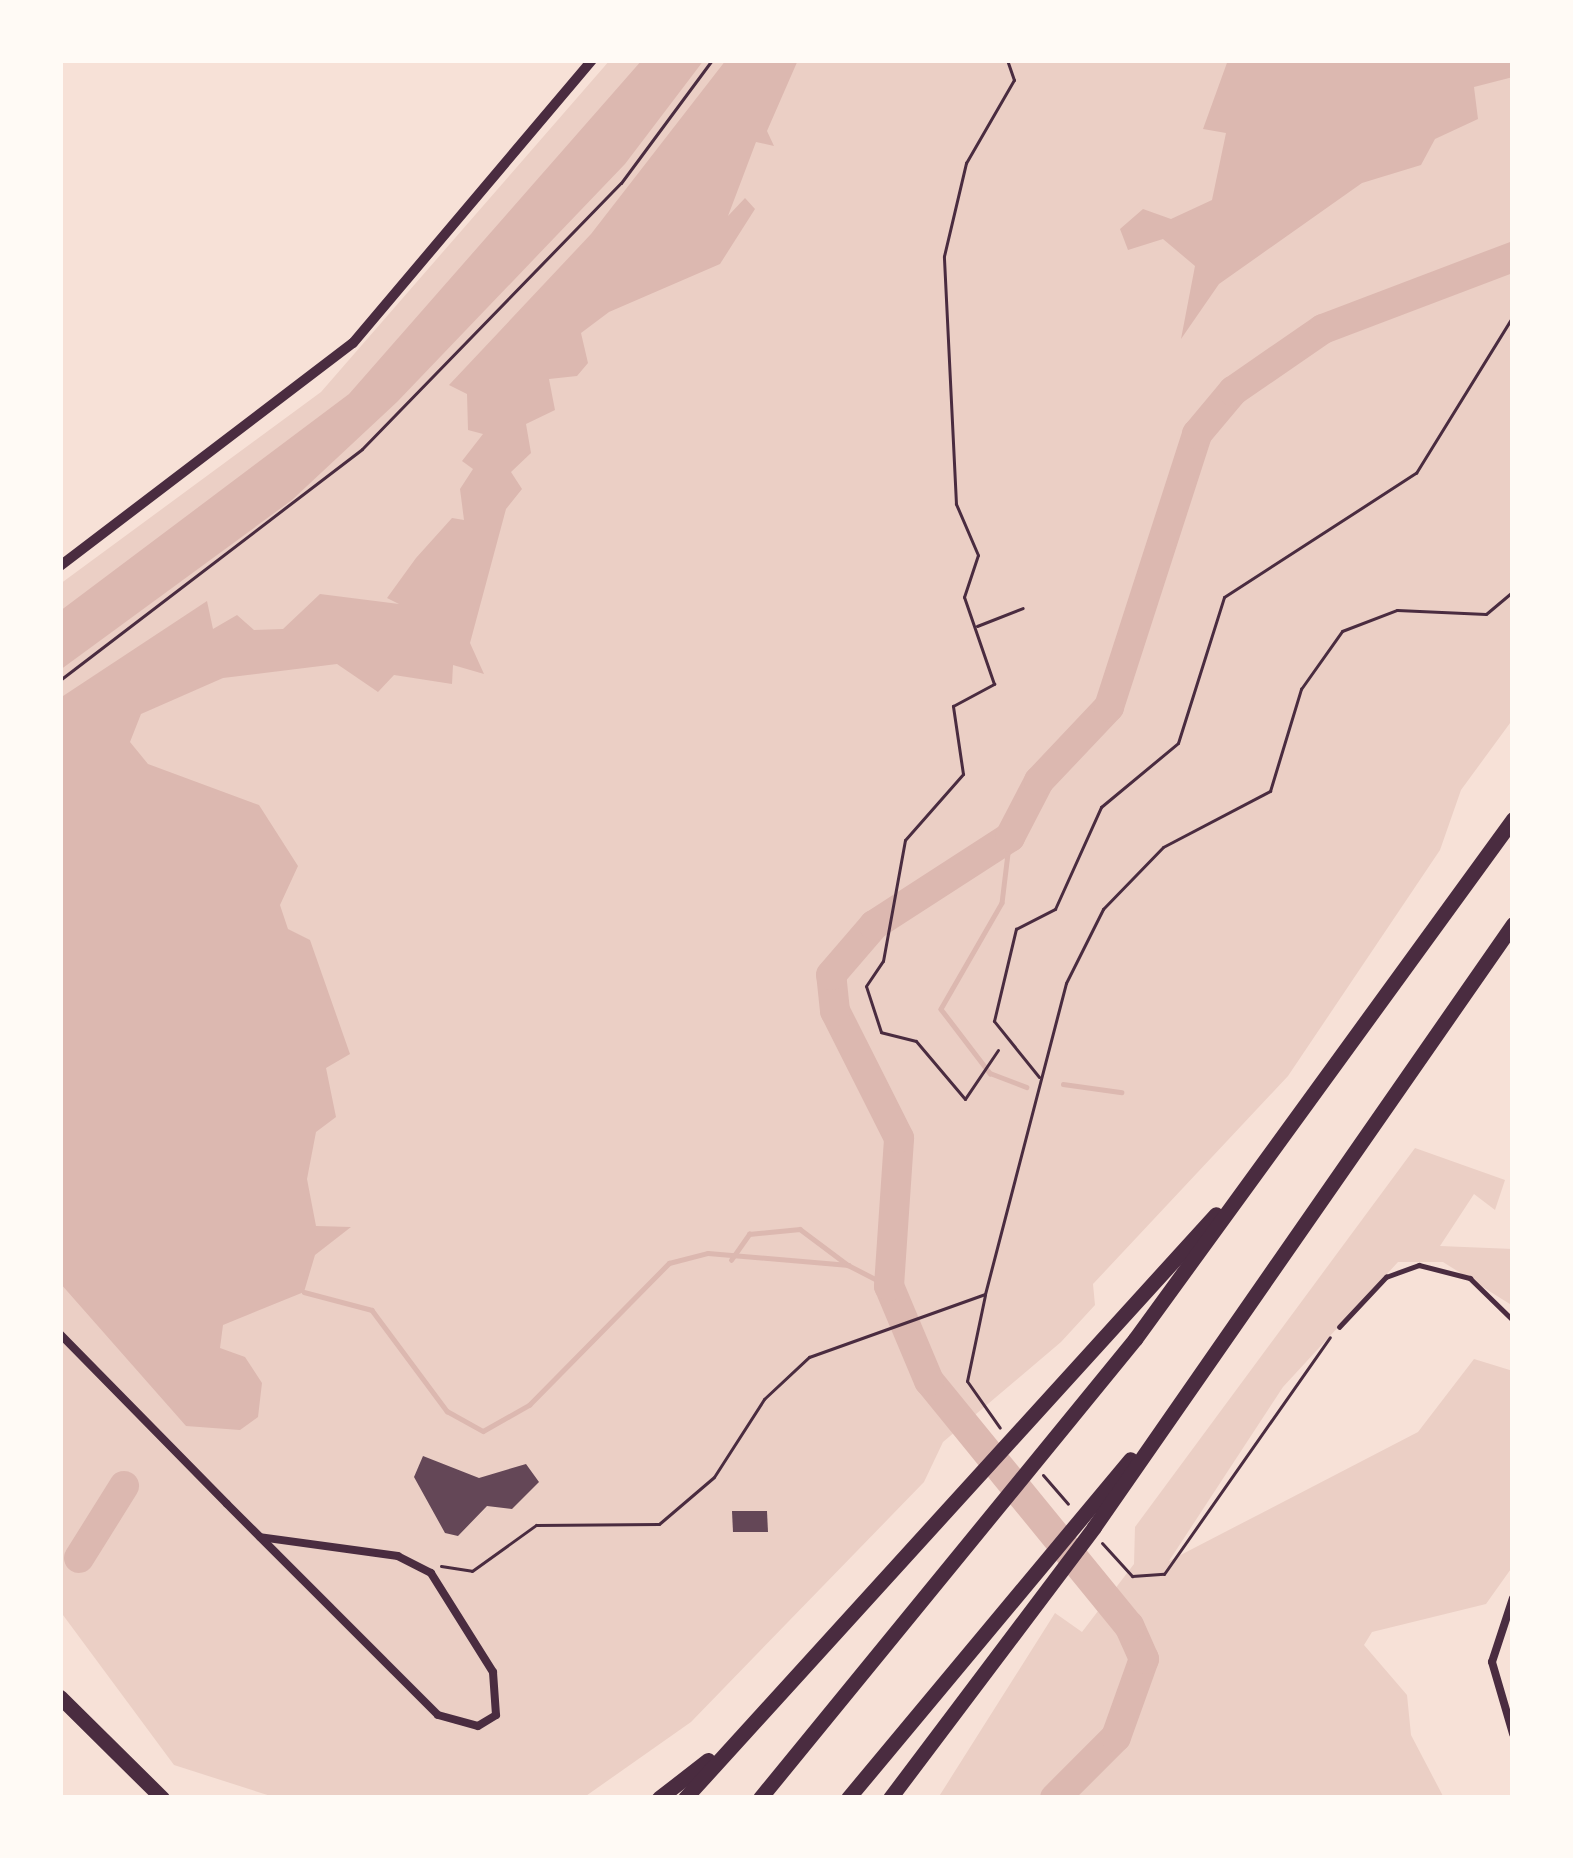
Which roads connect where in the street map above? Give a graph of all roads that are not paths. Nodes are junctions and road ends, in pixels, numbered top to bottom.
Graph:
1 (592, 60) edge
2 (60, 566) edge
3 (1513, 819) edge
4 (1513, 924) edge
5 (1263, 1162) junction
6 (1513, 1319) edge
7 (1340, 1327) dead end
8 (60, 1334) edge
9 (1089, 1521) junction
10 (260, 1537) junction
11 (1513, 1598) edge
12 (60, 1697) edge
13 (742, 1731) junction
14 (1513, 1734) edge
15 (162, 1798) edge
16 (659, 1798) edge
17 (685, 1798) edge
18 (760, 1798) edge
19 (848, 1798) edge
20 (890, 1798) edge

1 - 2 street
3 - 5 highway
4 - 9 highway
5 - 13 highway
5 - 18 highway
6 - 7 lane
8 - 10 street
9 - 19 highway
9 - 20 highway
10 - 10 street
11 - 14 street
12 - 15 highway
13 - 16 highway
13 - 17 highway

